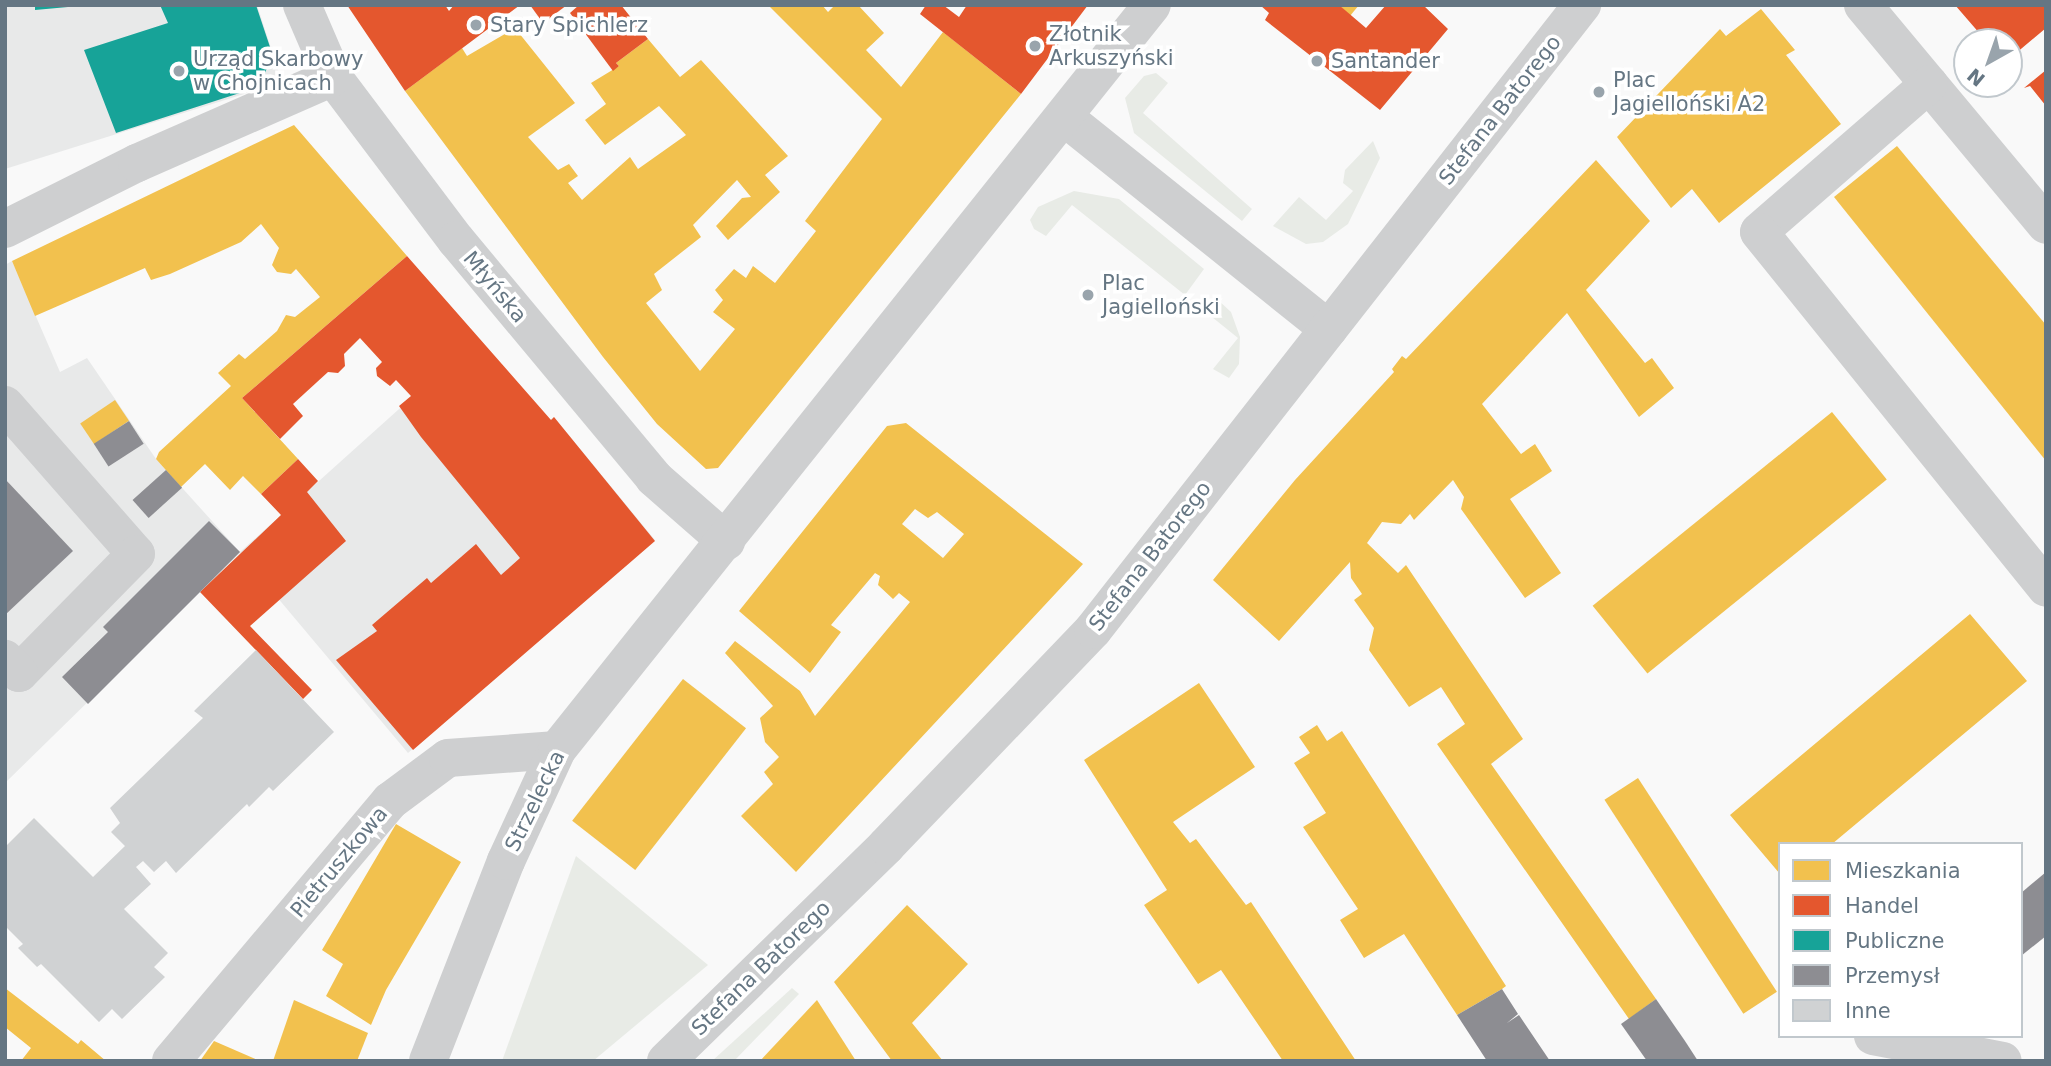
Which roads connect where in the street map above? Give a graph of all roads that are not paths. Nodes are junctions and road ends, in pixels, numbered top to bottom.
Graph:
1 (302, 5) edge
2 (1153, 5) edge
3 (1582, 5) edge
4 (1863, 5) edge
5 (332, 76) junction
6 (1929, 84) junction
7 (1064, 117) junction
8 (2046, 225) edge
9 (5, 229) edge
10 (1329, 329) junction
11 (5, 405) edge
12 (726, 541) junction
13 (2046, 588) edge
14 (5, 659) edge
15 (557, 750) junction
16 (1884, 1038) edge
17 (171, 1061) edge
18 (428, 1061) edge
19 (666, 1061) edge
20 (2003, 1061) edge

1 - 5 street, Młyńska
2 - 7 street
3 - 10 street, Stefana Batorego
4 - 6 street
5 - 9 street
5 - 12 street, Młyńska
6 - 8 street
6 - 13 street
7 - 10 street
7 - 12 street
10 - 19 street, Stefana Batorego
11 - 14 street
12 - 15 street, Strzelecka
15 - 17 street, Pietruszkowa
15 - 18 street, Strzelecka
16 - 20 street

